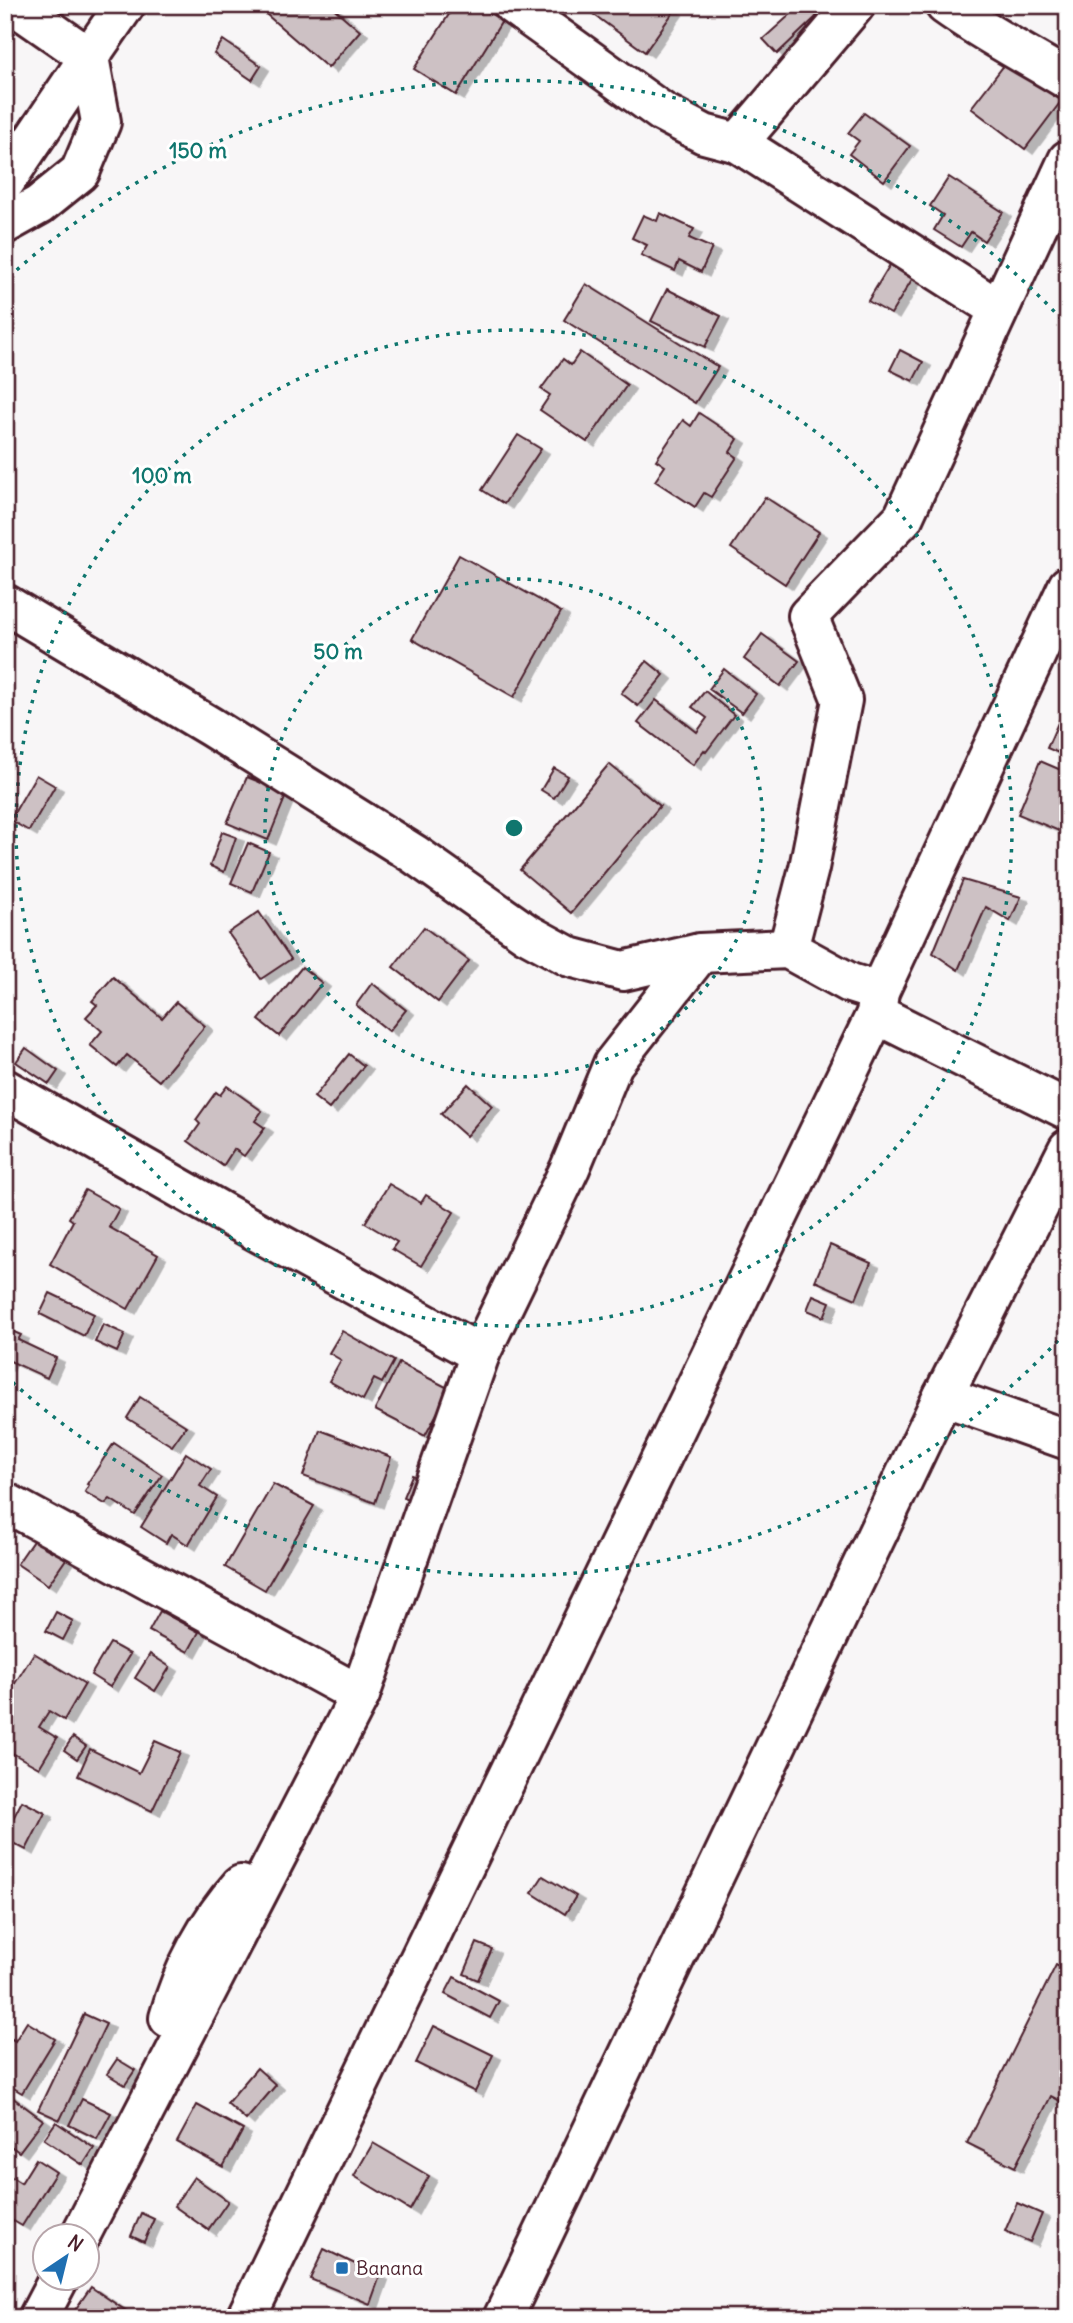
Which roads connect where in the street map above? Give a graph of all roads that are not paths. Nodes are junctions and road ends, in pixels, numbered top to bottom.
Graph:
1 (14, 5) edge
2 (125, 5) edge
3 (513, 5) edge
4 (855, 5) edge
5 (945, 5) edge
6 (89, 57) junction
7 (1068, 80) edge
8 (738, 143) junction
9 (1068, 160) edge
10 (5, 182) edge
11 (5, 224) edge
12 (998, 309) junction
13 (1068, 586) edge
14 (5, 604) edge
15 (788, 949) junction
16 (700, 953) junction
17 (878, 1003) junction
18 (5, 1089) edge
19 (1068, 1111) edge
20 (1068, 1149) edge
21 (480, 1354) junction
22 (943, 1396) junction
23 (1068, 1440) edge
24 (10, 1515) edge
25 (360, 1695) junction
26 (87, 2222) edge
27 (51, 2292) edge
28 (38, 2318) edge
29 (246, 2318) edge
30 (503, 2318) edge

1 - 6 main road
2 - 6 main road
3 - 8 main road
4 - 8 main road
5 - 7 main road
6 - 10 main road
6 - 11 main road
8 - 12 main road
9 - 12 main road
12 - 15 main road
13 - 17 main road
14 - 16 main road
15 - 16 main road
15 - 17 main road
16 - 21 main road
17 - 19 main road
17 - 29 main road
18 - 21 main road
20 - 22 main road
21 - 25 main road
22 - 23 main road
22 - 30 main road
24 - 25 main road
25 - 26 main road
27 - 28 main road

